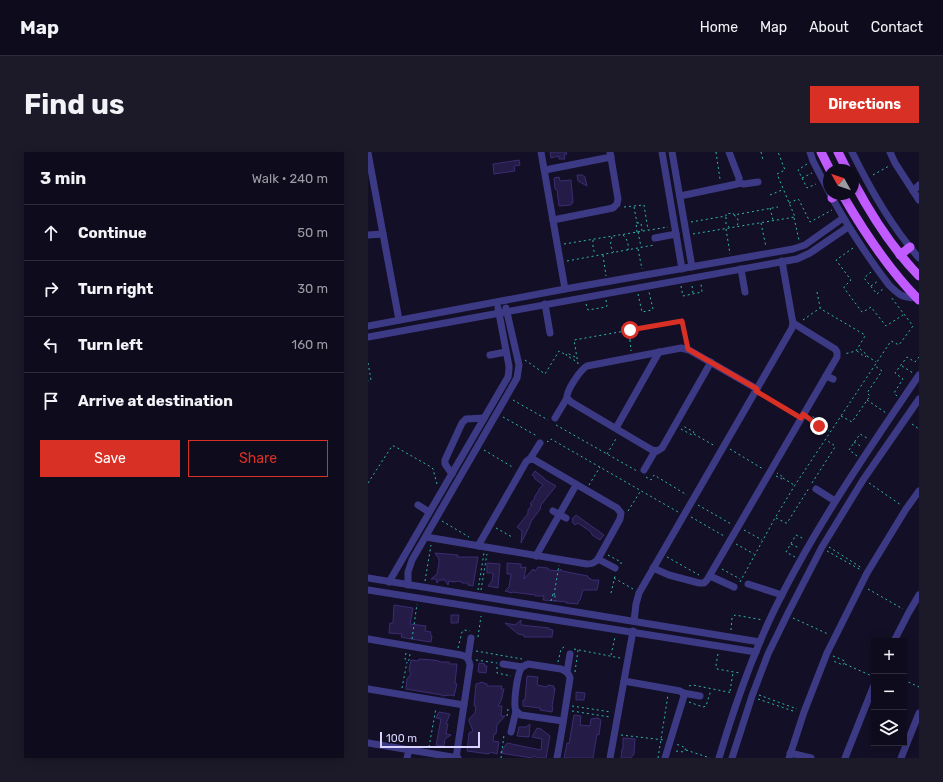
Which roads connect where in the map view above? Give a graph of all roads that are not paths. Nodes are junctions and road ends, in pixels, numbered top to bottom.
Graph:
1 (541, 152) edge
2 (662, 152) edge
3 (672, 152) edge
4 (729, 152) edge
5 (810, 152) edge
6 (838, 152) edge
7 (852, 152) edge
8 (890, 152) edge
9 (611, 154) edge
10 (823, 156) edge
11 (368, 157) edge
12 (844, 164) edge
13 (544, 170) junction
14 (823, 180) edge
15 (739, 182) junction
16 (758, 182) dead end
17 (919, 185) edge
18 (913, 191) junction
19 (859, 193) edge
20 (680, 196) junction
21 (834, 200) edge
22 (846, 200) edge
23 (919, 200) edge
24 (843, 218) junction
25 (553, 220) junction
26 (848, 226) junction
27 (383, 234) junction
28 (676, 234) junction
29 (368, 236) edge
30 (655, 242) road end
31 (910, 247) junction
32 (900, 255) junction
33 (919, 258) edge
34 (732, 260) junction
35 (782, 262) junction
36 (692, 267) junction
37 (682, 269) junction
38 (738, 269) junction
39 (919, 276) edge
40 (565, 289) junction
41 (745, 292) dead end
42 (918, 298) edge
43 (504, 301) junction
44 (496, 302) junction
45 (545, 304) junction
46 (507, 311) junction
47 (498, 313) junction
48 (399, 320) junction
49 (795, 324) junction
50 (368, 326) edge
51 (550, 333) dead end
52 (368, 337) edge
53 (506, 352) junction
54 (659, 352) junction
55 (490, 355) dead end
56 (711, 362) junction
57 (826, 376) junction
58 (919, 376) edge
59 (833, 379) dead end
60 (756, 390) junction
61 (567, 398) junction
62 (919, 399) edge
63 (488, 410) junction
64 (497, 414) junction
65 (484, 418) junction
66 (555, 418) dead end
67 (618, 430) junction
68 (540, 443) dead end
69 (655, 451) junction
70 (530, 459) junction
71 (452, 474) junction
72 (644, 474) road end
73 (576, 484) junction
74 (816, 489) dead end
75 (919, 491) edge
76 (835, 501) junction
77 (418, 505) dead end
78 (429, 512) junction
79 (429, 538) junction
80 (483, 546) junction
81 (536, 556) junction
82 (598, 559) junction
83 (615, 568) dead end
84 (653, 568) junction
85 (368, 578) edge
86 (709, 578) junction
87 (389, 582) junction
88 (737, 584) road end
89 (748, 584) dead end
90 (408, 585) junction
91 (368, 590) edge
92 (451, 592) junction
93 (919, 595) edge
94 (782, 596) junction
95 (449, 603) junction
96 (777, 606) junction
97 (586, 614) junction
98 (788, 614) junction
99 (634, 622) junction
100 (585, 624) junction
101 (633, 632) junction
102 (474, 638) road end
103 (896, 638) edge
104 (368, 639) edge
105 (760, 642) junction
106 (756, 652) junction
107 (570, 654) dead end
108 (470, 659) junction
109 (503, 664) road end
110 (525, 666) junction
111 (567, 672) junction
112 (624, 681) junction
113 (368, 689) edge
114 (682, 692) junction
115 (871, 693) edge
116 (700, 696) dead end
117 (464, 705) junction
118 (516, 711) junction
119 (919, 713) edge
120 (563, 721) junction
121 (511, 732) dead end
122 (368, 743) edge
123 (409, 750) junction
124 (789, 755) edge
125 (407, 758) edge
126 (457, 758) edge
127 (557, 758) edge
128 (610, 758) edge
129 (665, 758) edge
130 (719, 758) edge
131 (732, 758) edge
132 (811, 758) edge
133 (845, 758) edge
134 (901, 758) edge

1 - 13 street
2 - 28 street
3 - 20 street
4 - 15 street
5 - 14 street
6 - 10 main road
6 - 12 main road
7 - 31 street
8 - 18 street
9 - 13 street
9 - 25 street
11 - 27 street
13 - 25 street
15 - 16 street
15 - 20 street
17 - 18 street
18 - 23 street
19 - 32 main road
20 - 36 street
21 - 24 street
22 - 42 main road
24 - 26 street
24 - 34 street
25 - 40 street
26 - 35 street
26 - 42 street
27 - 29 street
27 - 48 street
28 - 30 street
28 - 37 street
31 - 32 main road
31 - 33 street
32 - 39 main road
34 - 36 street
34 - 38 street
35 - 38 street
35 - 49 street
36 - 37 street
37 - 40 street
38 - 41 street
38 - 45 street
40 - 43 street
43 - 44 street
43 - 46 street
44 - 47 street
44 - 48 street
45 - 46 street
45 - 51 street
46 - 47 street
46 - 64 street
47 - 52 street
47 - 53 street
48 - 50 street
49 - 57 street
49 - 60 street
53 - 55 street
53 - 63 street
54 - 56 street
54 - 61 street
54 - 67 street
56 - 60 street
56 - 69 street
57 - 59 street
57 - 86 street
58 - 76 street
60 - 84 street
61 - 66 street
61 - 67 street
62 - 98 street
63 - 64 street
63 - 65 street
64 - 79 street
65 - 71 street
65 - 71 street
67 - 69 street
68 - 70 street
69 - 72 street
70 - 73 street
70 - 80 street
71 - 78 street
73 - 81 street
73 - 82 street
74 - 76 street
75 - 124 street
76 - 94 street
77 - 78 street
78 - 87 street
79 - 80 street
79 - 90 street
80 - 81 street
81 - 82 street
82 - 83 street
84 - 86 street
84 - 99 street
85 - 87 street
86 - 88 street
87 - 90 street
89 - 94 street
90 - 92 street
91 - 95 street
92 - 95 street
92 - 97 street
93 - 103 street
94 - 96 street
95 - 100 street
96 - 98 street
96 - 105 street
97 - 99 street
97 - 100 street
98 - 131 street
99 - 105 street
100 - 101 street
101 - 106 street
101 - 112 street
102 - 108 street
104 - 108 street
105 - 106 street
106 - 130 street
107 - 111 street
108 - 117 street
109 - 110 street
110 - 111 street
110 - 118 street
111 - 120 street
112 - 114 street
112 - 128 street
113 - 117 street
114 - 116 street
114 - 129 street
115 - 133 street
117 - 126 street
118 - 120 street
118 - 121 street
119 - 134 street
120 - 127 street
122 - 123 street
123 - 125 street
123 - 126 street
124 - 132 street

